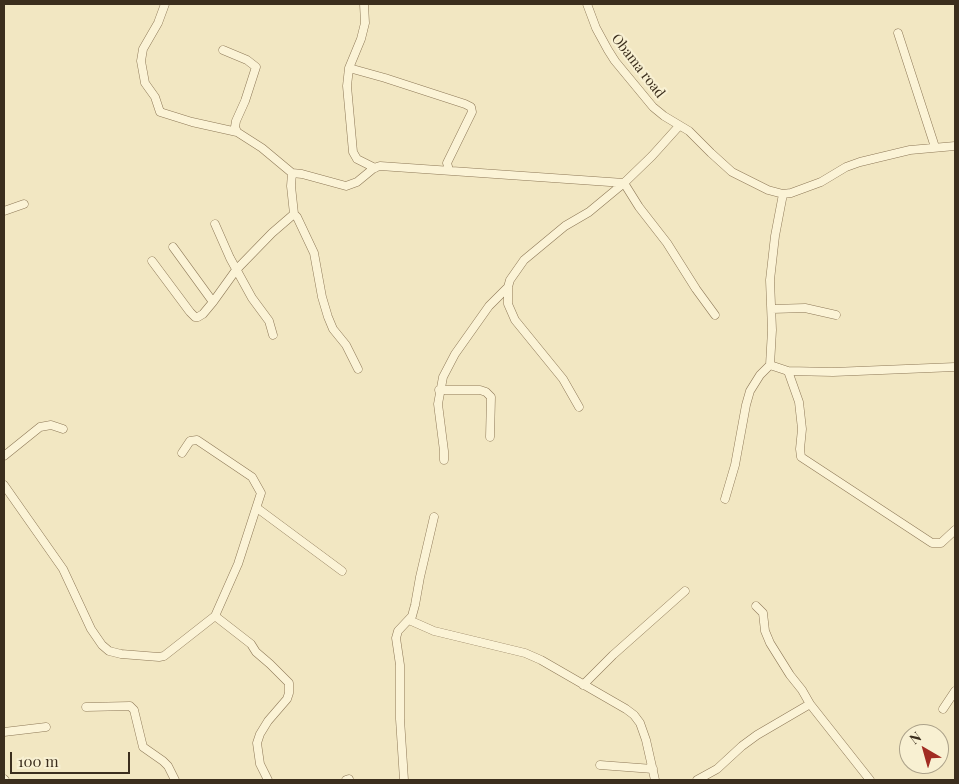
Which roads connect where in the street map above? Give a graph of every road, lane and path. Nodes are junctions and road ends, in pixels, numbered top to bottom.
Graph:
1 (164, 4) edge
2 (364, 4) edge
3 (587, 4) edge
4 (898, 33) dead end
5 (223, 50) dead end
6 (349, 68) junction
7 (679, 126) junction
8 (237, 132) junction
9 (955, 146) edge
10 (935, 148) junction
11 (375, 168) junction
12 (449, 170) junction
13 (292, 173) junction
14 (624, 183) junction
15 (783, 194) junction
16 (24, 204) dead end
17 (4, 211) edge
18 (294, 214) junction
19 (215, 224) dead end
20 (172, 247) dead end
21 (152, 261) dead end
22 (236, 270) junction
23 (508, 287) junction
24 (213, 302) junction
25 (772, 309) junction
26 (715, 315) dead end
27 (836, 315) dead end
28 (273, 335) dead end
29 (770, 365) junction
30 (955, 367) edge
31 (358, 369) dead end
32 (788, 371) junction
33 (439, 390) junction
34 (580, 406) dead end
35 (63, 429) dead end
36 (490, 437) dead end
37 (182, 453) dead end
38 (4, 456) edge
39 (444, 460) dead end
40 (4, 485) edge
41 (725, 499) dead end
42 (257, 508) junction
43 (434, 517) dead end
44 (955, 530) edge
45 (342, 571) dead end
46 (685, 591) dead end
47 (756, 606) dead end
48 (215, 616) junction
49 (409, 620) junction
50 (583, 684) junction
51 (955, 691) edge
52 (810, 704) junction
53 (86, 707) dead end
54 (943, 709) dead end
55 (46, 727) dead end
56 (4, 732) edge
57 (600, 765) dead end
58 (653, 769) junction
59 (174, 780) edge
60 (268, 780) edge
61 (404, 780) edge
62 (655, 780) edge
63 (697, 780) edge
64 (870, 780) edge

1 - 8 street
2 - 6 street
3 - 7 street, Obama road
4 - 10 street
5 - 8 street
6 - 11 street
6 - 12 street
7 - 14 street
7 - 15 street, Obama road
8 - 13 street
9 - 10 street
10 - 15 street
11 - 12 street
11 - 13 street
12 - 14 street
13 - 18 street
14 - 23 street
14 - 26 street
15 - 25 street
16 - 17 street
18 - 22 street
18 - 31 street
19 - 22 street
20 - 24 street
21 - 24 street
22 - 24 street
22 - 28 street
23 - 33 street
23 - 34 street
25 - 27 street
25 - 29 street
29 - 32 street
29 - 41 street
30 - 32 street
32 - 44 street
33 - 36 street
33 - 39 street
35 - 38 street
37 - 42 street
40 - 48 street
42 - 45 street
42 - 48 street
43 - 49 street
46 - 50 street
47 - 52 street
48 - 60 street
49 - 50 street
49 - 61 street
50 - 58 street
51 - 54 street
52 - 63 street
52 - 64 street
53 - 59 street
55 - 56 street
57 - 58 street
58 - 62 street

